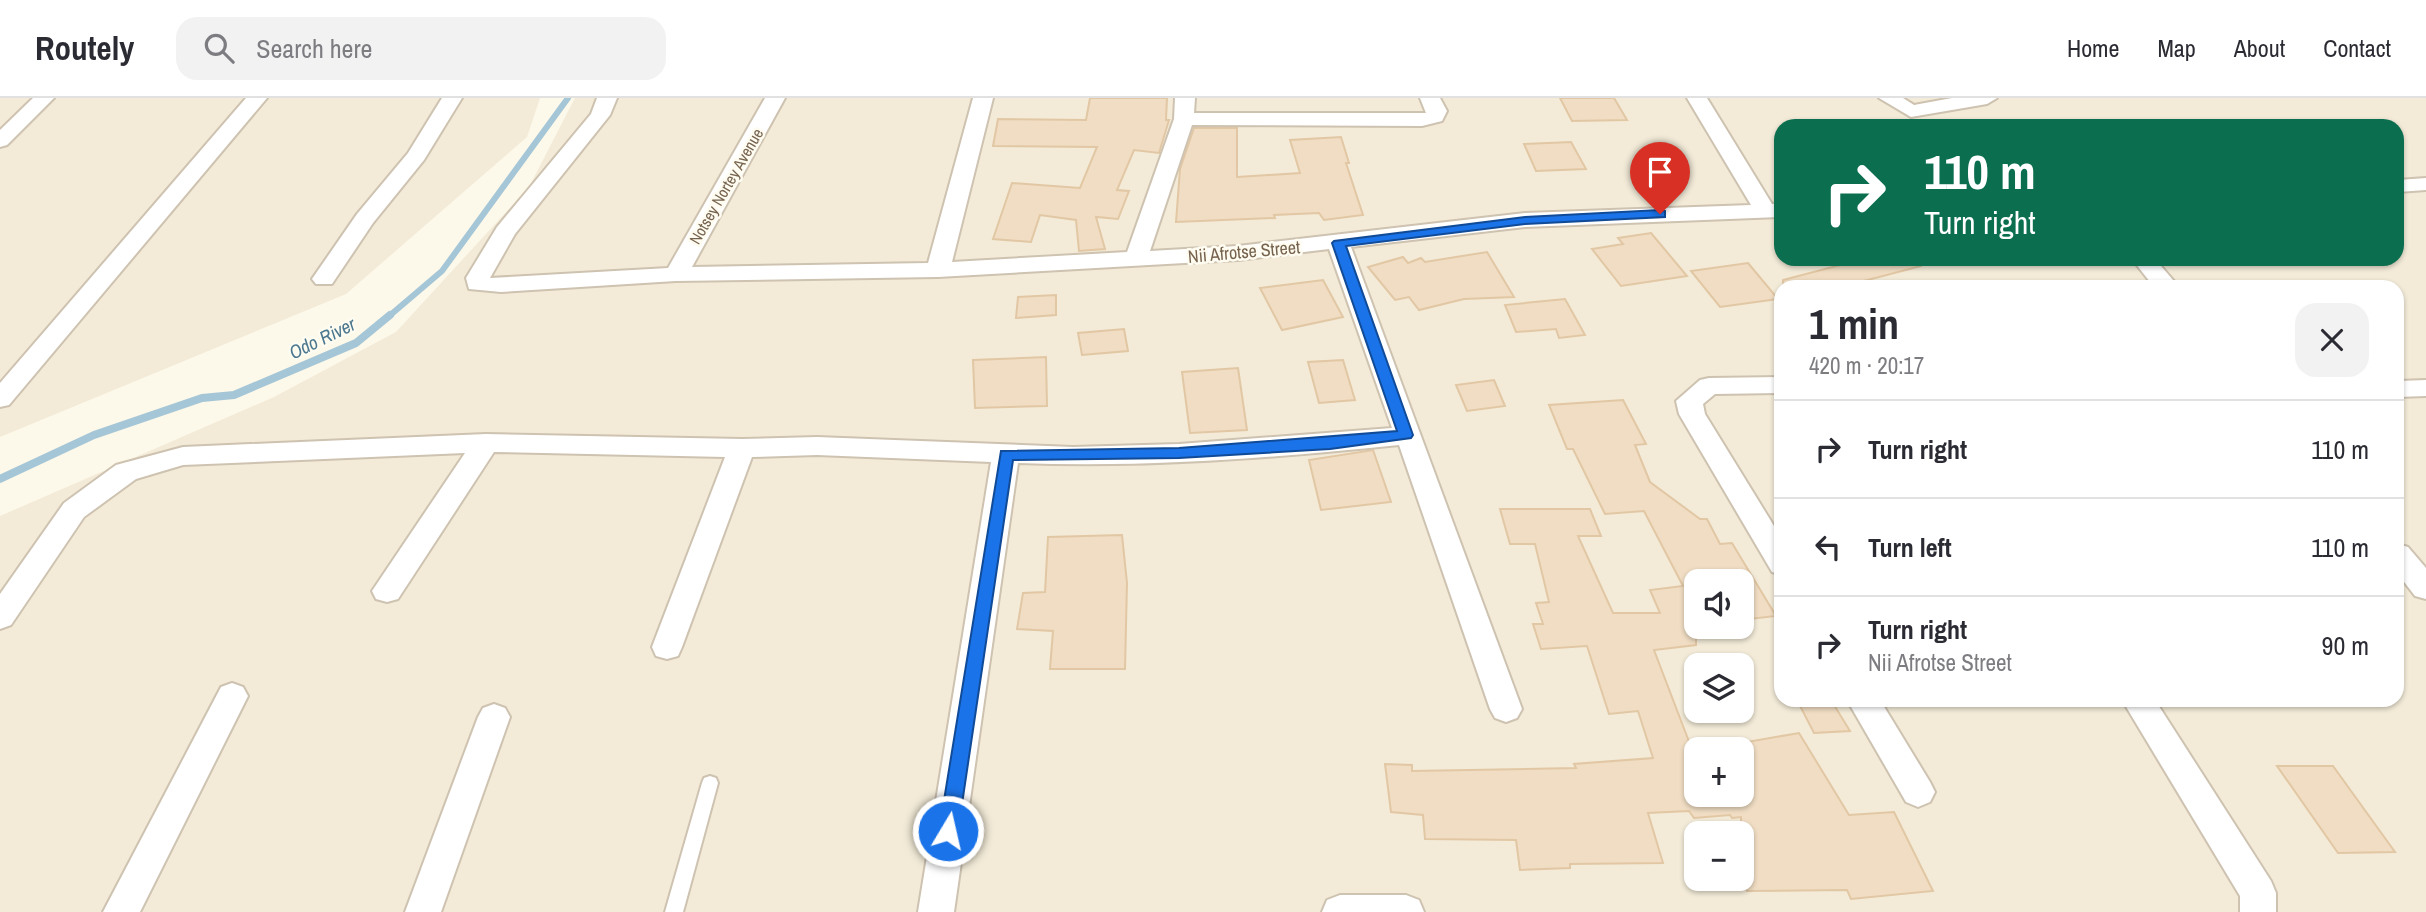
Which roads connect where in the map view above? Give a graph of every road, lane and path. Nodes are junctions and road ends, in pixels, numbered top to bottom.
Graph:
1 (44, 98) edge
2 (257, 98) edge
3 (452, 98) edge
4 (607, 98) edge
5 (775, 98) edge
6 (983, 98) edge
7 (1430, 98) edge
8 (1697, 98) edge
9 (1889, 98) edge
10 (1987, 98) edge
11 (1185, 109) edge
12 (9, 123) edge
13 (0, 141) edge
14 (2426, 184) edge
15 (2404, 186) edge
16 (1774, 211) edge
17 (1338, 243) junction
18 (1136, 260) junction
19 (2149, 266) edge
20 (938, 270) junction
21 (676, 274) junction
22 (324, 279) dead end
23 (2161, 280) edge
24 (1774, 386) edge
25 (2426, 388) edge
26 (2404, 389) edge
27 (0, 399) edge
28 (1406, 435) junction
29 (486, 443) junction
30 (742, 448) junction
31 (1006, 455) junction
32 (1774, 551) edge
33 (2404, 562) edge
34 (2426, 588) edge
35 (387, 591) dead end
36 (0, 617) edge
37 (667, 647) dead end
38 (232, 696) dead end
39 (1867, 707) edge
40 (2142, 707) edge
41 (1506, 709) dead end
42 (494, 717) dead end
43 (710, 783) dead end
44 (1917, 792) dead end
45 (121, 912) edge
46 (423, 912) edge
47 (674, 912) edge
48 (936, 912) edge
49 (1340, 912) edge
50 (1406, 912) edge
51 (2258, 912) edge

1 - 12 street
2 - 27 street
3 - 22 street
4 - 21 street, Nii Afrotse Street
5 - 21 street, Notsey Nortey Avenue
6 - 20 street
7 - 11 street
8 - 16 street
9 - 10 street
11 - 18 street
12 - 13 street
14 - 15 street
16 - 17 street, Nii Afrotse Street
17 - 18 street, Nii Afrotse Street
17 - 28 street
18 - 20 street, Nii Afrotse Street
19 - 23 street
20 - 21 street, Nii Afrotse Street
24 - 32 street
25 - 26 street
28 - 31 street
28 - 41 street
29 - 30 street
29 - 35 street
29 - 36 street
30 - 31 street
30 - 37 street
31 - 48 street
33 - 34 street
38 - 45 street
39 - 44 street
40 - 51 street
42 - 46 street
43 - 47 lane
49 - 50 street

